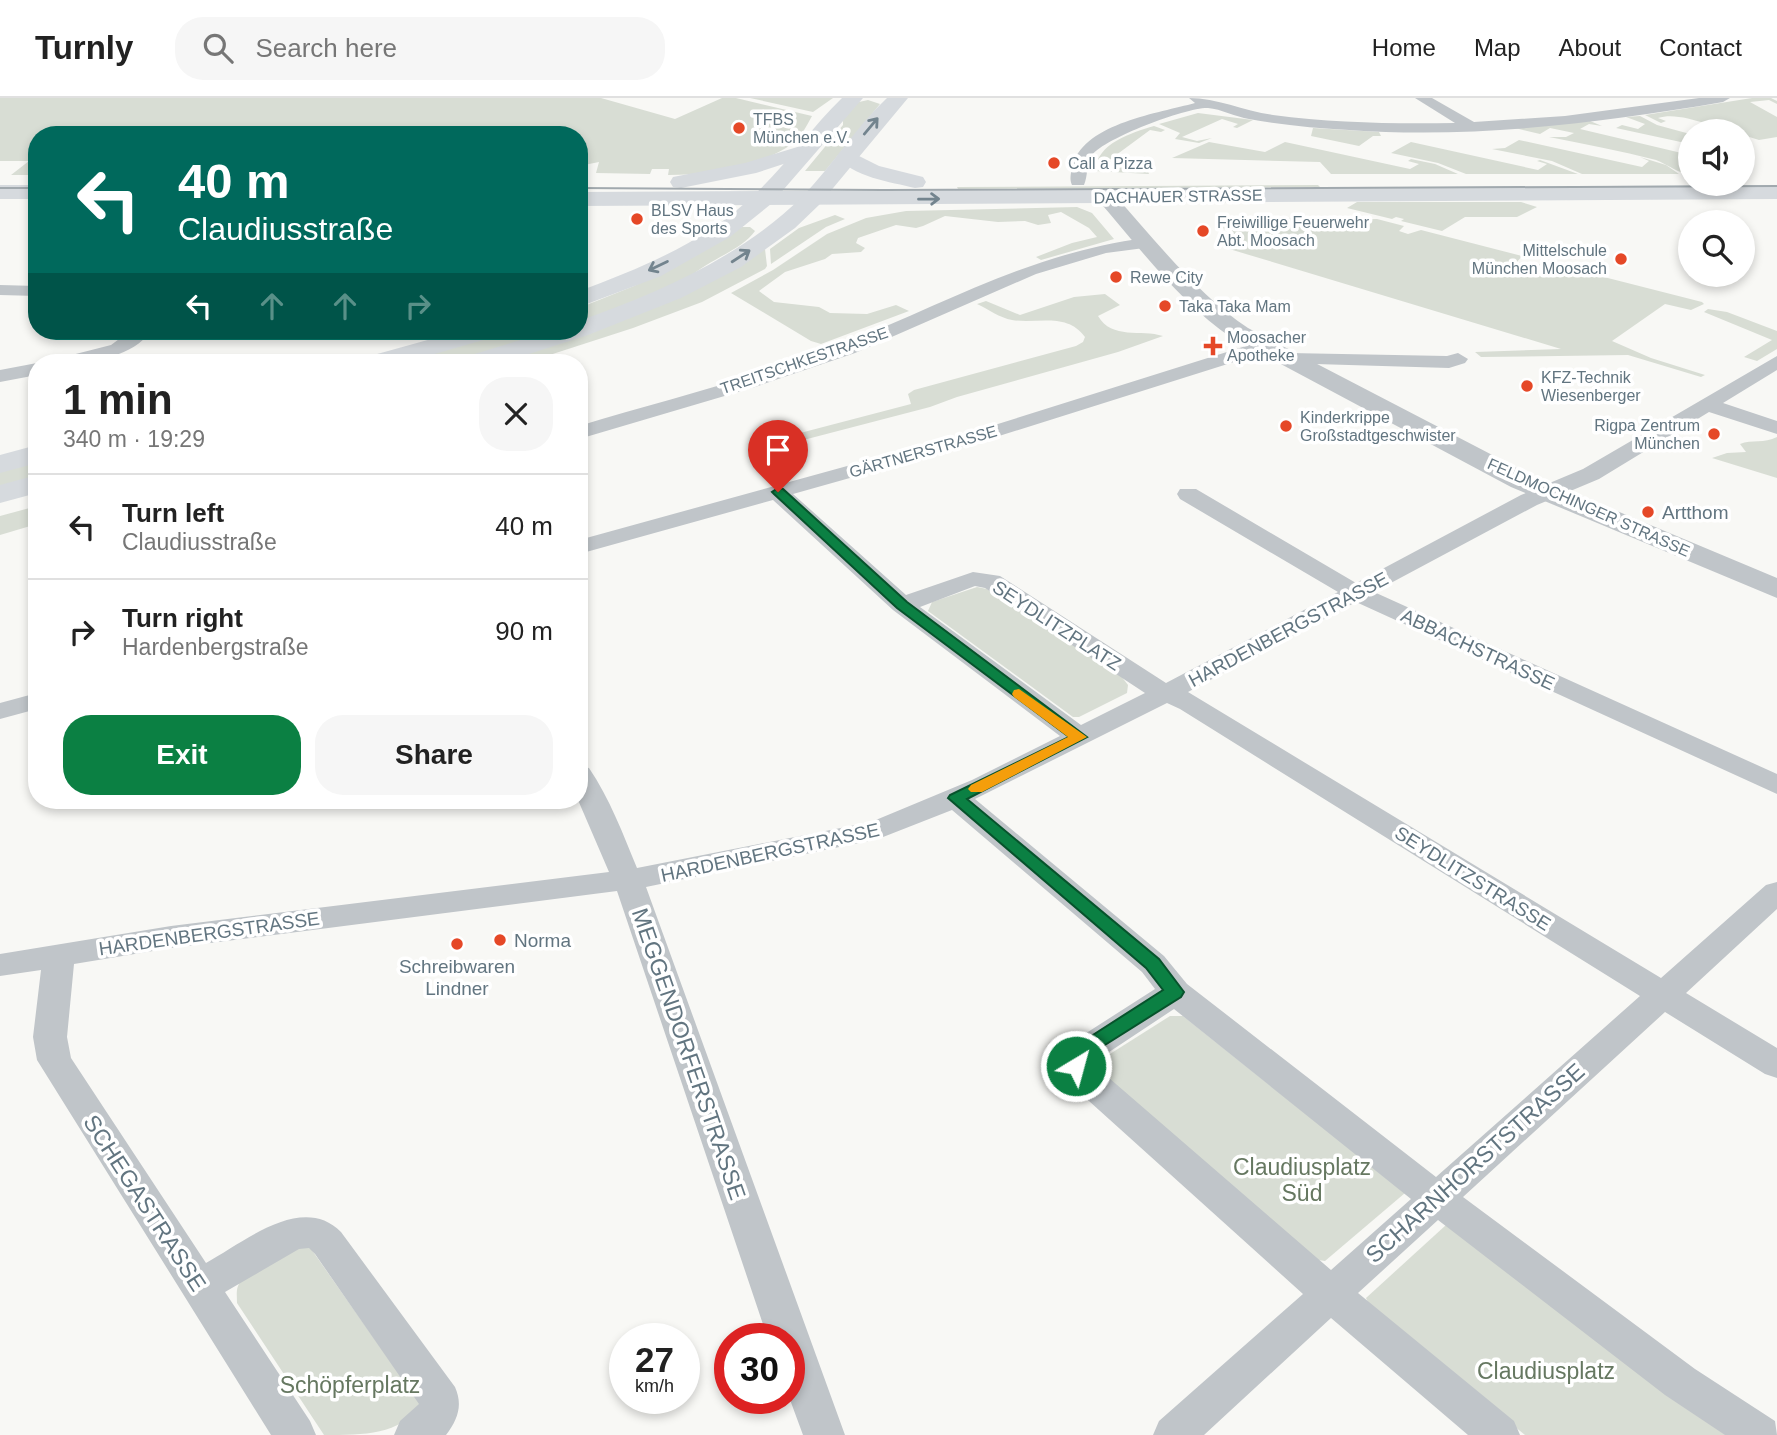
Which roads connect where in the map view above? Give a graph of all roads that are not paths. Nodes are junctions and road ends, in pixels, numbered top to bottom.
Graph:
1 (1422, 98) edge
2 (1723, 98) edge
3 (852, 99) edge
4 (894, 101) edge
5 (1201, 101) edge
6 (1470, 126) junction
7 (804, 151) junction
8 (847, 156) junction
9 (0, 181) edge
10 (28, 181) edge
11 (915, 181) junction
12 (1777, 181) edge
13 (778, 182) junction
14 (826, 182) junction
15 (1078, 182) junction
16 (1678, 182) edge
17 (1755, 182) edge
18 (588, 183) edge
19 (676, 191) junction
20 (0, 192) edge
21 (28, 192) edge
22 (1777, 192) edge
23 (1105, 196) junction
24 (588, 199) edge
25 (762, 200) junction
26 (812, 200) junction
27 (894, 200) junction
28 (724, 230) junction
29 (777, 231) junction
30 (1146, 243) junction
31 (0, 290) edge
32 (28, 290) edge
33 (588, 296) edge
34 (588, 326) edge
35 (130, 340) edge
36 (456, 340) edge
37 (546, 340) edge
38 (1265, 346) junction
39 (98, 354) edge
40 (407, 354) edge
41 (502, 354) edge
42 (1289, 359) junction
43 (1458, 359) dead end
44 (1777, 362) edge
45 (28, 371) edge
46 (0, 376) edge
47 (1708, 405) junction
48 (1777, 428) edge
49 (588, 430) edge
50 (28, 456) edge
51 (0, 464) edge
52 (28, 486) edge
53 (778, 492) junction
54 (1549, 493) junction
55 (0, 494) edge
56 (1188, 494) dead end
57 (588, 545) edge
58 (1777, 589) edge
59 (1356, 593) junction
60 (902, 605) junction
61 (1168, 693) junction
62 (28, 703) edge
63 (0, 711) edge
64 (1079, 737) junction
65 (1777, 785) edge
66 (588, 794) edge
67 (956, 798) junction
68 (627, 879) junction
69 (1777, 892) edge
70 (59, 954) junction
71 (0, 965) edge
72 (1175, 992) junction
73 (1661, 995) junction
74 (1777, 1065) edge
75 (1436, 1198) junction
76 (200, 1287) junction
77 (1330, 1293) junction
78 (783, 1323) edge
79 (805, 1383) edge
80 (295, 1435) edge
81 (415, 1435) edge
82 (824, 1435) edge
83 (1174, 1435) edge
84 (1499, 1435) edge
85 (1760, 1435) edge

1 - 6 street
2 - 6 street
3 - 4 main road
3 - 7 main road
8 -> 4 main road
5 - 6 street
5 - 15 street
7 - 13 main road
7 - 19 main road
8 - 11 main road
8 - 14 main road
9 - 10 main road
11 - 14 main road, DACHAUER STRASSE
11 - 15 main road, DACHAUER STRASSE
12 - 17 main road
13 - 14 main road, DACHAUER STRASSE
13 - 19 main road, DACHAUER STRASSE
13 - 25 main road
14 - 26 main road
15 - 16 main road, DACHAUER STRASSE
18 - 19 main road, DACHAUER STRASSE
19 - 24 main road, DACHAUER STRASSE
19 - 25 main road, DACHAUER STRASSE
19 - 28 main road
20 - 21 main road
22 - 23 main road, DACHAUER STRASSE
27 -> 23 main road, DACHAUER STRASSE
23 - 30 street, FELDMOCHINGER STRASSE
25 - 26 main road, DACHAUER STRASSE
25 - 28 main road
26 - 27 main road, DACHAUER STRASSE
26 - 29 main road
27 - 29 main road
28 - 29 main road
28 -> 33 main road
34 -> 29 main road
30 - 38 street, FELDMOCHINGER STRASSE
30 - 49 street, TREITSCHKESTRASSE
31 - 32 street
35 - 39 street
36 - 40 main road
37 - 41 main road
38 - 42 street, FELDMOCHINGER STRASSE
38 - 53 street, GÄRTNERSTRASSE
42 - 43 street
42 - 54 street, FELDMOCHINGER STRASSE
44 - 47 street, HARDENBERGSTRASSE
45 - 46 street
47 - 48 street
47 - 54 street, HARDENBERGSTRASSE
50 - 51 main road
52 - 55 main road
53 - 57 street, GÄRTNERSTRASSE
53 - 60 street
54 - 58 street, FELDMOCHINGER STRASSE
54 - 59 street, HARDENBERGSTRASSE
56 - 59 street, ABBACHSTRASSE
59 - 61 street, HARDENBERGSTRASSE
59 - 65 street, ABBACHSTRASSE
60 - 61 street, SEYDLITZPLATZ
60 - 64 street
61 - 64 street, HARDENBERGSTRASSE
61 - 73 street, SEYDLITZSTRASSE
62 - 63 street
64 - 67 street, HARDENBERGSTRASSE
66 - 68 street, MEGGENDORFERSTRASSE
67 - 68 street, HARDENBERGSTRASSE
67 - 72 street
68 - 70 street, HARDENBERGSTRASSE
68 - 78 street, MEGGENDORFERSTRASSE
69 - 73 street, SCHARNHORSTSTRASSE
70 - 71 street, HARDENBERGSTRASSE
70 - 76 street, SCHEGASTRASSE
72 - 75 street
72 - 77 street
73 - 74 street, SEYDLITZSTRASSE
73 - 75 street, SCHARNHORSTSTRASSE
75 - 77 street, SCHARNHORSTSTRASSE
75 - 85 street
76 - 80 street, SCHEGASTRASSE
76 - 81 street
77 - 83 street, SCHARNHORSTSTRASSE
77 - 84 street
79 - 82 street, MEGGENDORFERSTRASSE

